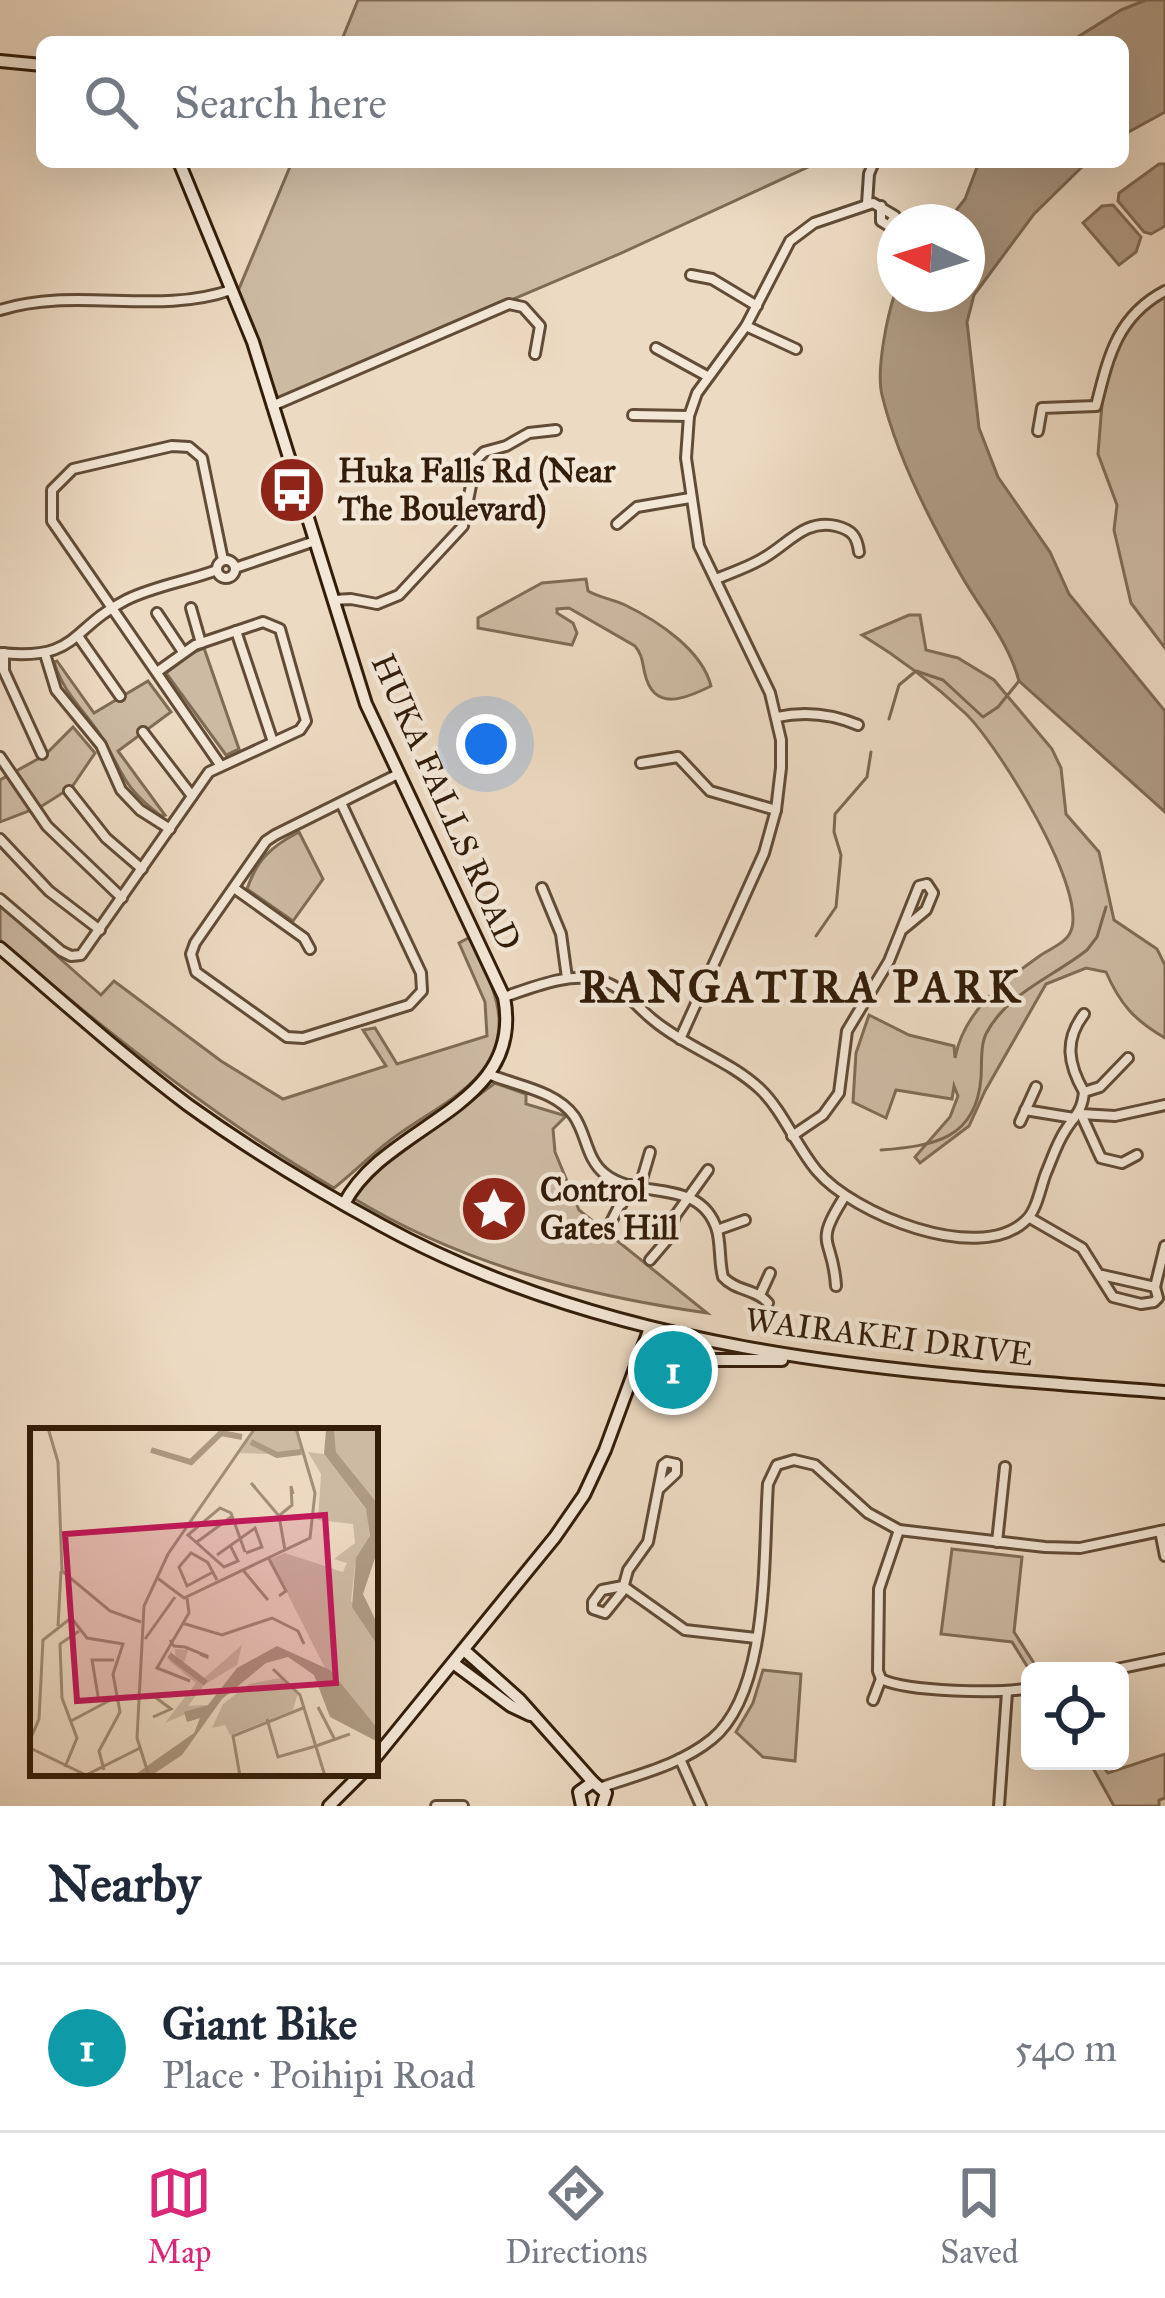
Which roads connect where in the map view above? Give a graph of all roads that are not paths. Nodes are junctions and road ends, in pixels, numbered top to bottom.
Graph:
1 (0, 61) edge
2 (36, 64) edge
3 (180, 168) edge
4 (872, 168) edge
5 (867, 204) junction
6 (877, 205) edge
7 (691, 275) dead end
8 (231, 290) junction
9 (1165, 291) edge
10 (757, 306) junction
11 (0, 310) edge
12 (746, 326) junction
13 (656, 348) dead end
14 (796, 349) dead end
15 (535, 354) dead end
16 (707, 376) junction
17 (272, 406) junction
18 (633, 415) dead end
19 (689, 416) junction
20 (556, 430) dead end
21 (1038, 431) dead end
22 (690, 498) junction
23 (617, 524) dead end
24 (315, 541) junction
25 (859, 552) dead end
26 (223, 560) junction
27 (235, 568) junction
28 (217, 570) junction
29 (716, 579) junction
30 (332, 601) junction
31 (191, 608) dead end
32 (114, 610) junction
33 (157, 613) dead end
34 (236, 631) junction
35 (78, 636) junction
36 (201, 643) junction
37 (183, 652) junction
38 (2, 653) edge
39 (45, 654) junction
40 (158, 672) junction
41 (120, 696) dead end
42 (777, 717) junction
43 (858, 725) dead end
44 (143, 732) dead end
45 (273, 742) junction
46 (42, 754) dead end
47 (0, 757) edge
48 (641, 763) dead end
49 (221, 766) junction
50 (398, 774) junction
51 (69, 791) dead end
52 (192, 796) junction
53 (341, 803) junction
54 (776, 810) junction
55 (170, 829) junction
56 (0, 839) edge
57 (142, 869) junction
58 (234, 888) junction
59 (542, 888) dead end
60 (122, 898) junction
61 (0, 899) edge
62 (902, 929) junction
63 (100, 930) junction
64 (0, 948) edge
65 (310, 949) dead end
66 (567, 978) junction
67 (504, 997) junction
68 (1084, 1014) dead end
69 (680, 1039) junction
70 (1128, 1058) dead end
71 (491, 1075) junction
72 (1036, 1087) dead end
73 (1084, 1092) junction
74 (1165, 1105) edge
75 (1025, 1110) junction
76 (1078, 1116) junction
77 (1020, 1122) dead end
78 (792, 1136) junction
79 (650, 1152) dead end
80 (1137, 1155) dead end
81 (708, 1170) dead end
82 (607, 1177) junction
83 (635, 1185) junction
84 (845, 1196) junction
85 (688, 1197) junction
86 (344, 1204) junction
87 (622, 1204) junction
88 (1030, 1218) junction
89 (745, 1220) dead end
90 (608, 1228) dead end
91 (717, 1230) junction
92 (1165, 1246) edge
93 (650, 1260) dead end
94 (770, 1273) dead end
95 (1102, 1275) junction
96 (836, 1286) dead end
97 (1155, 1287) junction
98 (650, 1328) junction
99 (809, 1360) junction
100 (636, 1366) junction
101 (1165, 1392) edge
102 (1005, 1467) dead end
103 (658, 1489) dead end
104 (899, 1529) junction
105 (1162, 1531) edge
106 (997, 1542) junction
107 (1165, 1556) edge
108 (756, 1638) junction
109 (464, 1650) junction
110 (1165, 1658) edge
111 (454, 1663) junction
112 (1129, 1666) edge
113 (881, 1679) junction
114 (1021, 1690) edge
115 (1007, 1693) junction
116 (874, 1700) dead end
117 (534, 1717) junction
118 (378, 1754) edge
119 (680, 1759) junction
120 (359, 1776) edge
121 (591, 1797) edge
122 (328, 1806) edge
123 (436, 1806) edge
124 (464, 1806) edge
125 (700, 1806) edge
126 (999, 1806) edge

1 - 2 main road
3 - 8 main road, HUKA FALLS ROAD
4 - 5 street
5 - 6 street
5 - 10 street
7 - 10 street
8 - 11 street
8 - 17 main road, HUKA FALLS ROAD
9 - 21 street
10 - 12 street
12 - 14 street
12 - 16 street
13 - 16 street
15 - 17 street
16 - 19 street
17 - 24 main road, HUKA FALLS ROAD
18 - 19 street
19 - 22 street
20 - 30 street
22 - 23 street
22 - 29 street
24 - 27 street
24 - 30 main road, HUKA FALLS ROAD
25 - 29 street
26 - 27 street
26 - 28 street
26 - 32 street
27 - 28 street
28 - 32 street
29 - 42 street
30 - 50 main road, HUKA FALLS ROAD
31 - 36 street
32 - 35 street
32 - 40 street
33 - 37 street
34 - 36 street
34 - 45 street
34 - 45 street
35 - 39 street
35 - 41 street
36 - 37 street
37 - 40 street
38 - 39 street
38 - 46 street
39 - 55 street
40 - 49 street
42 - 43 street
42 - 54 street
44 - 52 street
45 - 49 street
47 - 60 street
48 - 54 street
49 - 52 street
50 - 53 street
50 - 67 main road, HUKA FALLS ROAD
51 - 57 street
52 - 55 street
53 - 58 street
53 - 58 street
54 - 69 street
55 - 57 street
56 - 63 street
57 - 60 street
58 - 65 street
59 - 66 street
60 - 63 street
61 - 63 street
62 - 62 street
62 - 78 street
64 - 86 main road, WAIRAKEI DRIVE
66 - 67 street
66 - 69 street
67 - 71 main road, HUKA FALLS ROAD
68 - 73 street
69 - 78 street
70 - 73 street
71 - 82 street
71 - 86 main road
72 - 75 street
73 - 76 street
74 - 76 street
75 - 76 street
75 - 77 street
76 - 80 street
76 - 88 street
78 - 84 street
79 - 83 street
81 - 85 street
82 - 83 street
82 - 87 street
83 - 85 street
83 - 87 street
84 - 88 street
84 - 96 street
85 - 91 street
85 - 93 street
86 - 98 main road, WAIRAKEI DRIVE
87 - 90 street
88 - 95 street
89 - 91 street
91 - 94 street
92 - 97 street
95 - 97 street
95 - 97 street
98 - 99 main road, WAIRAKEI DRIVE
98 - 100 main road
99 - 100 main road
99 - 101 main road, WAIRAKEI DRIVE
100 - 109 main road
102 - 106 street
103 - 108 street
104 - 106 street
104 - 108 street
104 - 113 street
105 - 106 street
105 - 107 street
108 - 119 street
109 - 111 main road
109 - 117 main road
110 - 112 street
111 - 117 main road
111 - 118 main road
113 - 115 street
113 - 116 street
114 - 115 street
115 - 126 street
117 - 121 main road
119 - 121 street
119 - 125 street
120 - 122 main road
123 - 124 street

